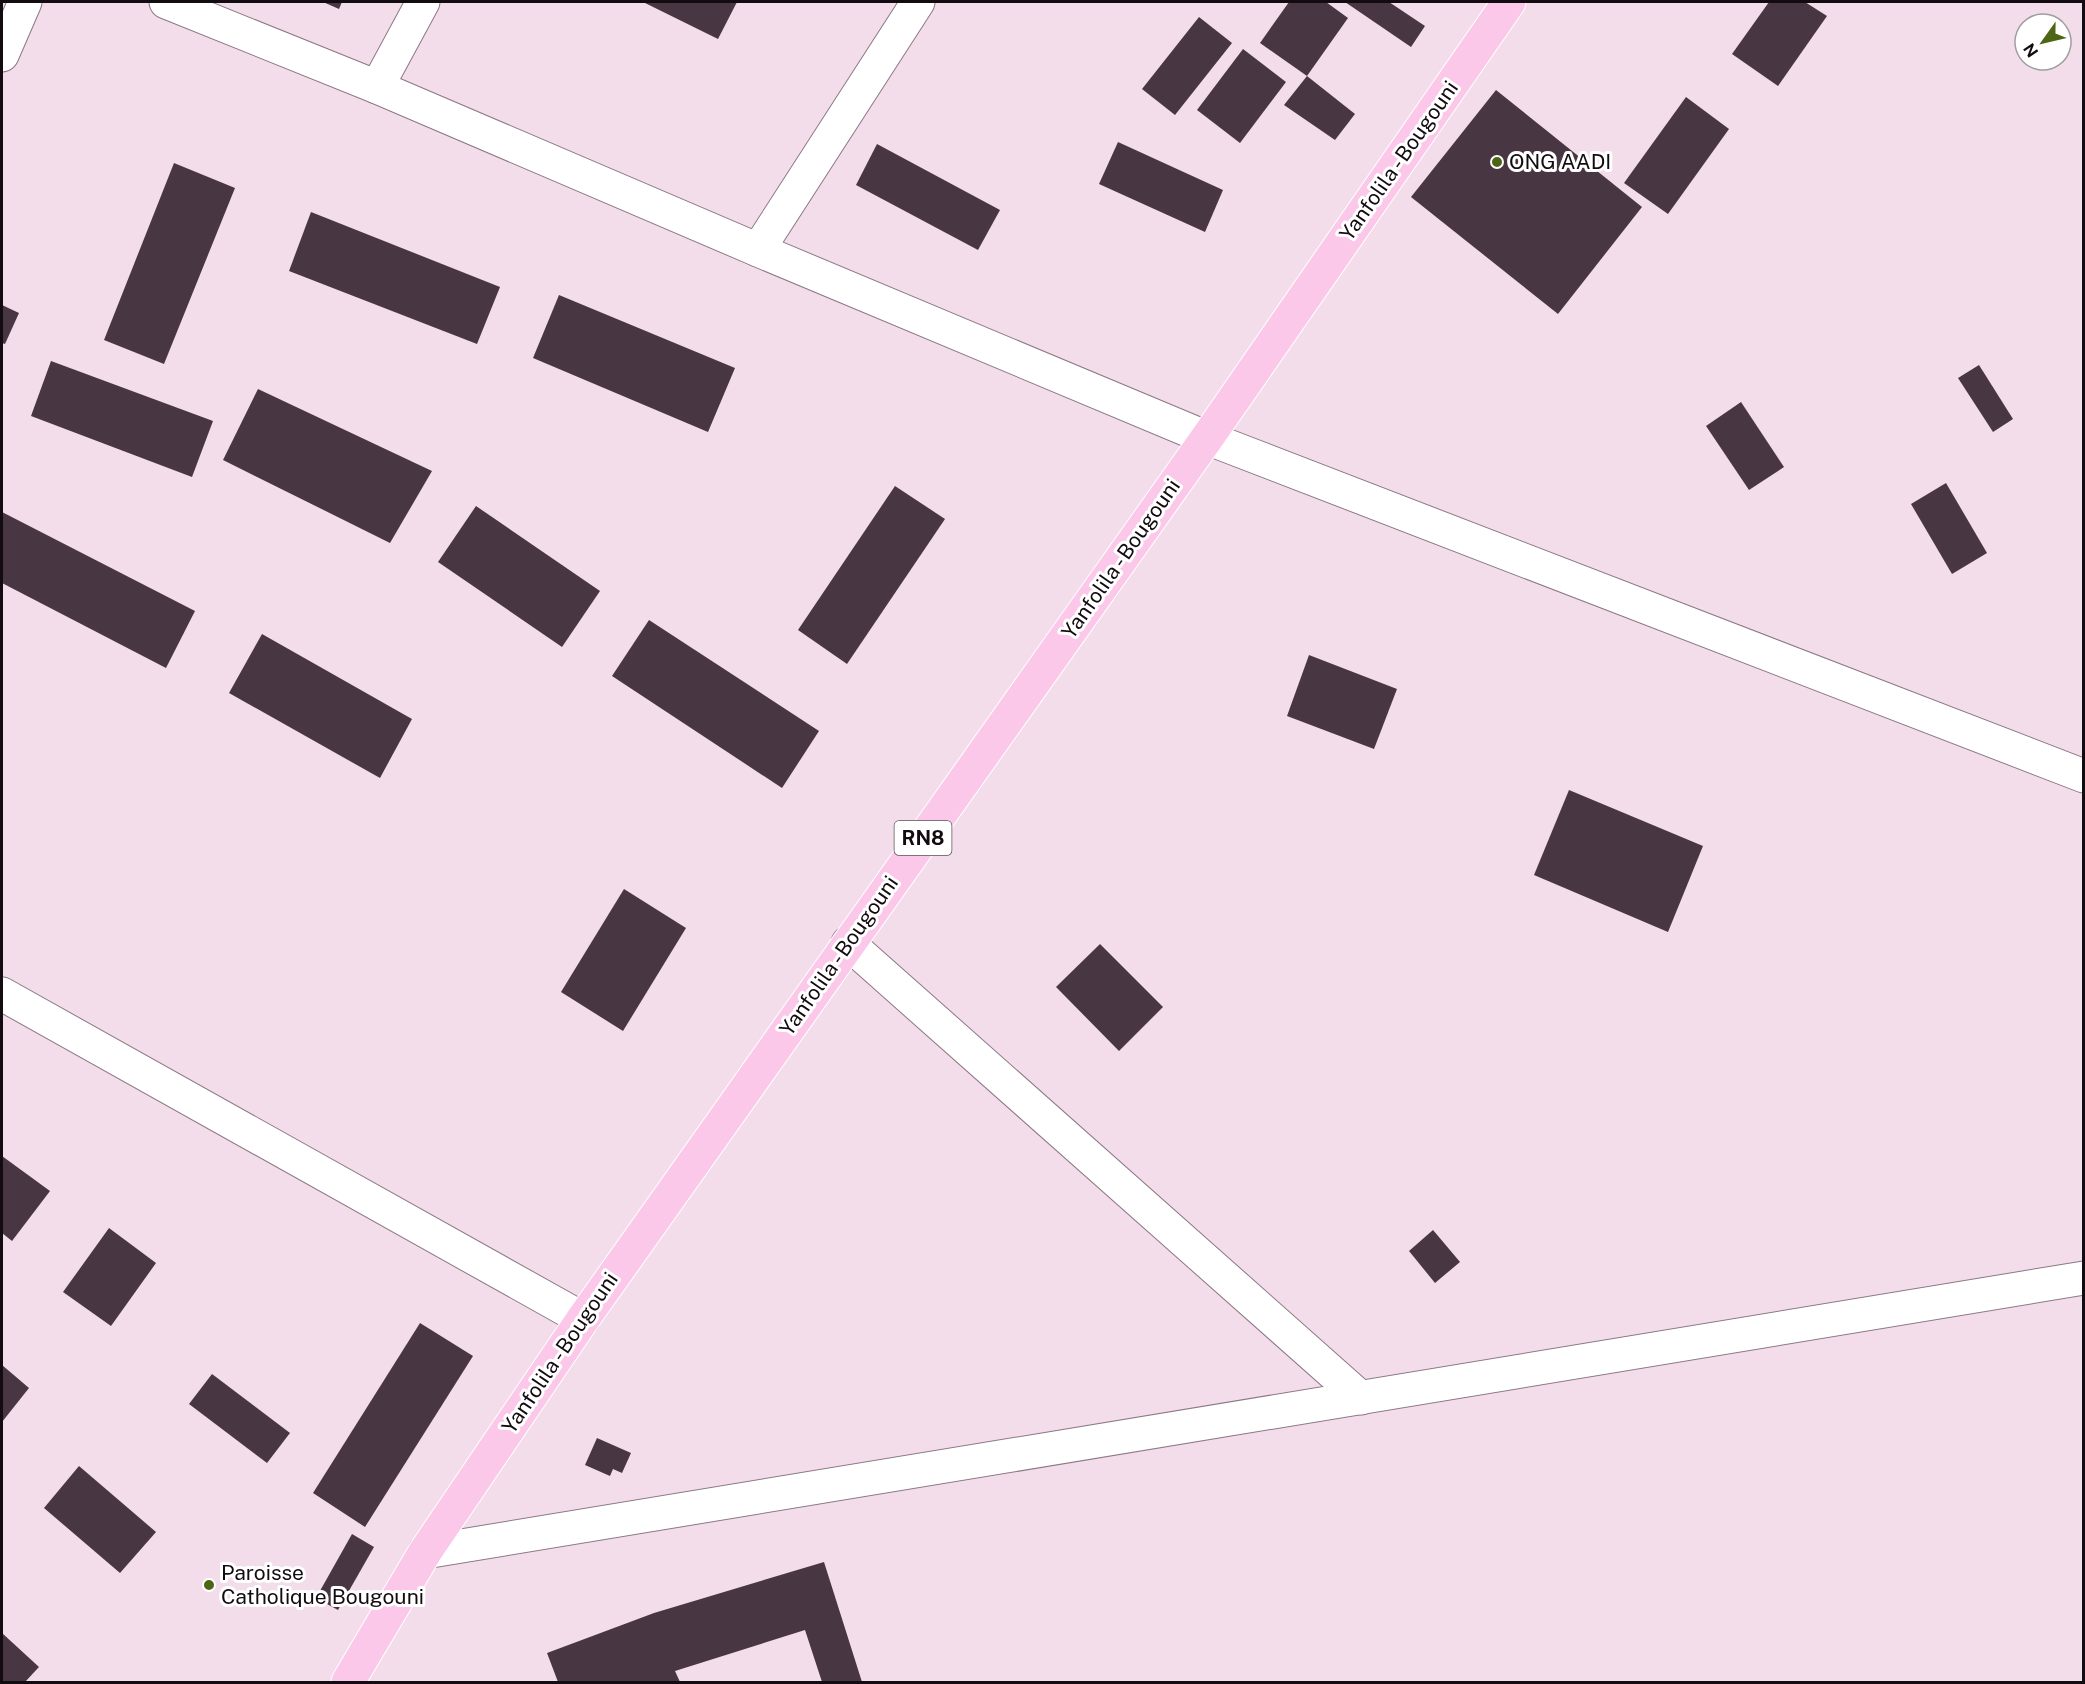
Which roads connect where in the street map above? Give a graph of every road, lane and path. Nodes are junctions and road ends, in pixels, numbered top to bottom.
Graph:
1 (25, 2) edge
2 (166, 2) edge
3 (423, 2) edge
4 (918, 2) edge
5 (1509, 2) edge
6 (2, 55) edge
7 (377, 87) junction
8 (758, 250) junction
9 (1207, 438) junction
10 (2084, 776) edge
11 (848, 944) junction
12 (2, 994) edge
13 (2084, 1278) edge
14 (583, 1319) junction
15 (1361, 1398) junction
16 (424, 1552) junction
17 (348, 1683) edge

1 - 6 street
2 - 7 street
3 - 7 street
4 - 8 street
5 - 9 main road, Yanfolila - Bougouni / RN8
7 - 8 street
8 - 9 street
9 - 10 street
9 - 11 main road, Yanfolila - Bougouni / RN8
11 - 14 main road, Yanfolila - Bougouni / RN8
11 - 15 street
12 - 14 street
13 - 15 street
14 - 16 main road, Yanfolila - Bougouni / RN8
15 - 16 street
16 - 17 main road, Yanfolila - Bougouni / RN8

